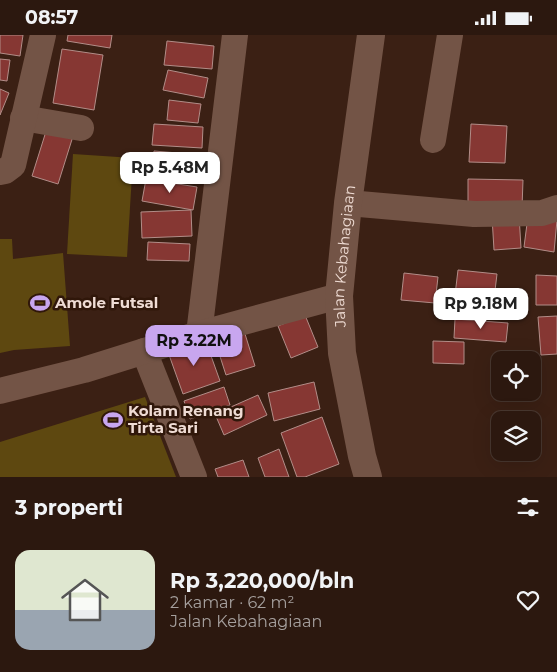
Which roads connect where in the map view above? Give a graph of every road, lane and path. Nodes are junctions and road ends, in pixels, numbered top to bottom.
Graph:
1 (43, 35) edge
2 (235, 35) edge
3 (371, 35) edge
4 (450, 35) edge
5 (23, 118) junction
6 (81, 128) dead end
7 (433, 140) dead end
8 (0, 172) edge
9 (348, 203) junction
10 (557, 208) edge
11 (339, 296) junction
12 (199, 334) junction
13 (144, 351) junction
14 (0, 391) edge
15 (194, 477) edge
16 (368, 477) edge

1 - 5 street
2 - 12 street
3 - 9 street, Jalan Kebahagiaan
4 - 7 street
5 - 6 street
5 - 8 street
9 - 10 street
9 - 11 street, Jalan Kebahagiaan
11 - 12 street
11 - 16 street, Jalan Kebahagiaan
12 - 13 street
13 - 14 street
13 - 15 street

